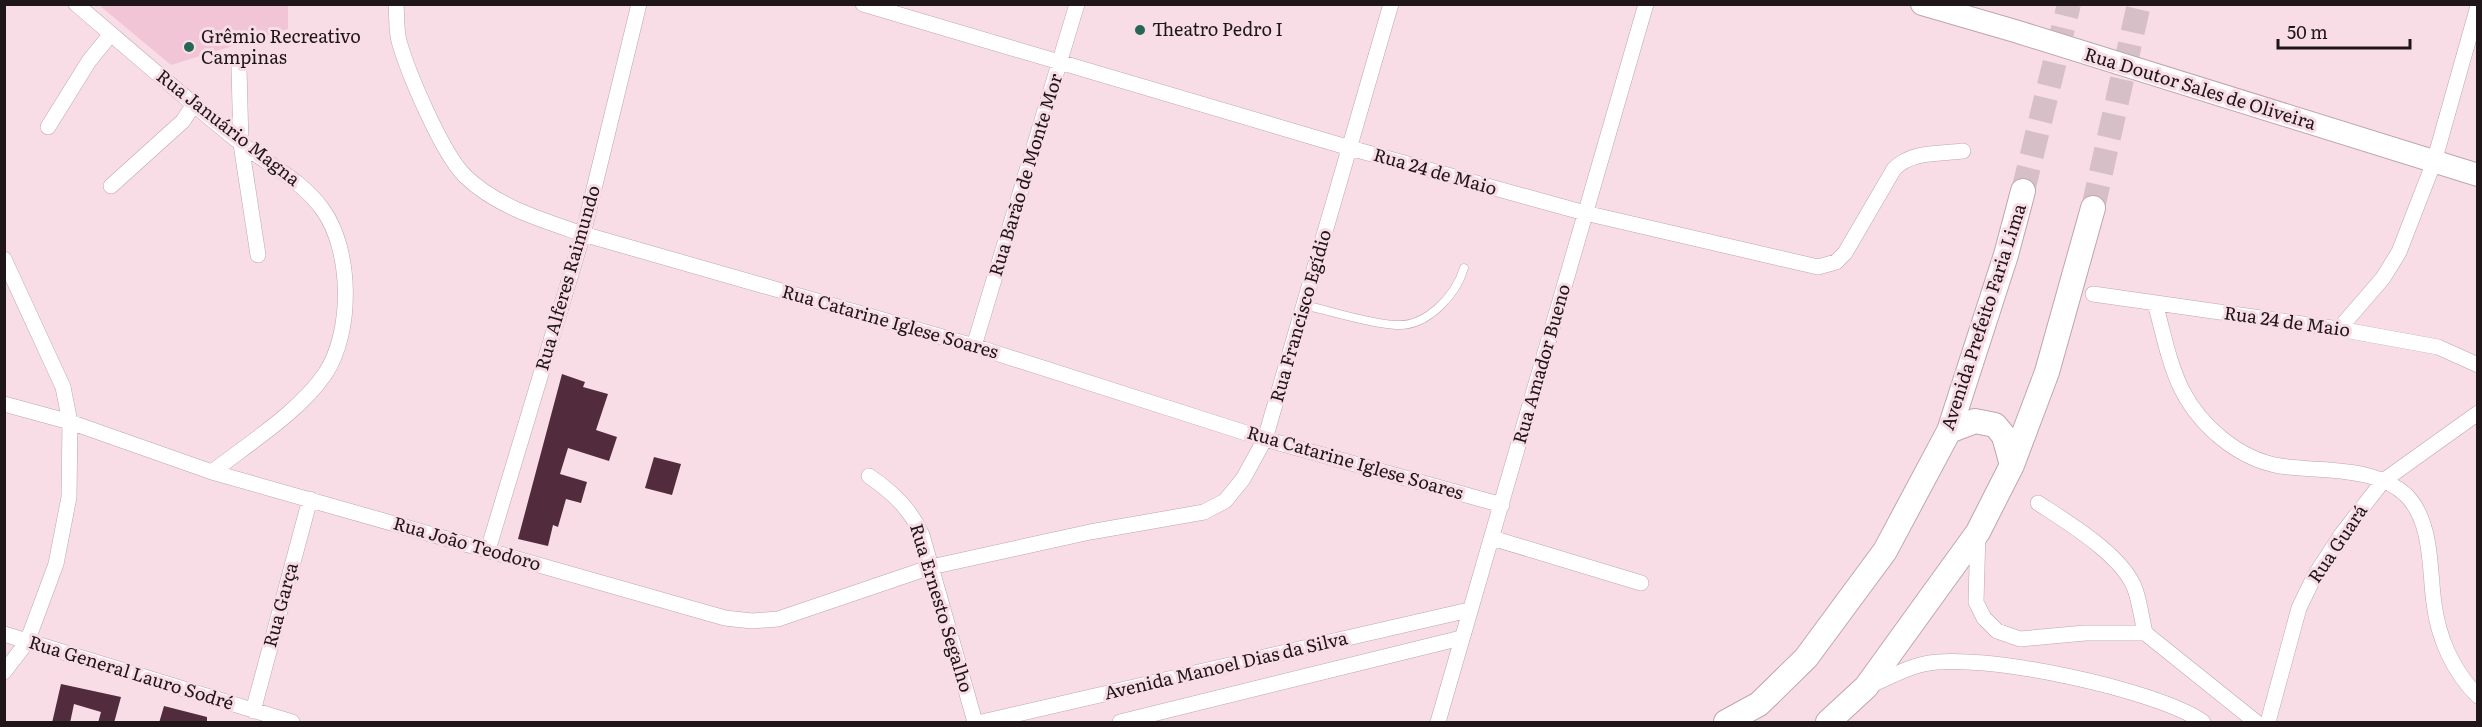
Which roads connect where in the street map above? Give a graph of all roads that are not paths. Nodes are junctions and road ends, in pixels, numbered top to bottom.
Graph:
1 (76, 4) edge
2 (396, 4) edge
3 (639, 4) edge
4 (863, 4) edge
5 (1077, 4) edge
6 (1391, 4) edge
7 (1646, 4) edge
8 (1922, 4) edge
9 (2478, 6) edge
10 (111, 34) junction
11 (1061, 62) junction
12 (239, 68) dead end
13 (194, 104) junction
14 (48, 127) dead end
15 (241, 144) junction
16 (1350, 148) junction
17 (1963, 152) dead end
18 (2434, 162) junction
19 (2478, 175) edge
20 (111, 186) dead end
21 (2023, 191) tunnel mouth
22 (2093, 208) tunnel mouth
23 (1585, 213) junction
24 (583, 234) junction
25 (258, 255) dead end
26 (4, 259) edge
27 (1464, 268) dead end
28 (2093, 294) dead end
29 (2155, 303) junction
30 (1304, 305) junction
31 (2339, 329) junction
32 (974, 346) junction
33 (2478, 365) edge
34 (4, 404) edge
35 (2478, 412) edge
36 (70, 422) junction
37 (1949, 431) junction
38 (1265, 439) junction
39 (2013, 465) junction
40 (212, 472) junction
41 (869, 476) dead end
42 (2383, 481) junction
43 (310, 499) junction
44 (2038, 503) dead end
45 (1502, 505) junction
46 (1978, 532) junction
47 (1492, 538) junction
48 (488, 550) junction
49 (931, 567) junction
50 (1641, 583) dead end
51 (1469, 610) junction
52 (1432, 619) junction
53 (2145, 633) junction
54 (4, 634) edge
55 (1461, 638) junction
56 (27, 642) junction
57 (1440, 645) junction
58 (4, 672) edge
59 (1866, 687) junction
60 (2478, 696) edge
61 (253, 711) junction
62 (1754, 713) edge
63 (292, 723) edge
64 (975, 723) edge
65 (982, 723) edge
66 (1120, 723) edge
67 (1438, 723) edge
68 (1726, 723) edge
69 (1828, 723) edge
70 (2203, 723) edge
71 (2256, 723) edge
72 (2268, 723) edge

1 - 10 street, Rua Januário Magna
2 - 24 street, Rua Catarine Iglese Soares
3 - 24 street, Rua Alferes Raimundo
4 - 11 street, Rua 24 de Maio
5 - 11 street, Rua Barão de Monte Mor
6 - 16 street, Rua Francisco Egídio
7 - 23 street, Rua Amador Bueno
8 - 18 main road, Rua Doutor Sales de Oliveira
9 - 18 street
10 - 13 street, Rua Januário Magna
10 - 14 street
11 - 16 street, Rua 24 de Maio
11 - 32 street, Rua Barão de Monte Mor
12 - 15 street
13 - 15 street, Rua Januário Magna
13 - 20 street
15 - 25 street
15 - 40 street, Rua Januário Magna
16 - 23 street, Rua 24 de Maio
16 - 30 street, Rua Francisco Egídio
17 - 23 street, Rua 24 de Maio
18 - 19 main road, Rua Doutor Sales de Oliveira
18 - 31 street
21 - 37 main road, Avenida Prefeito Faria Lima
22 - 39 main road
23 - 45 street, Rua Amador Bueno
24 - 32 street, Rua Catarine Iglese Soares
24 - 48 street, Rua Alferes Raimundo
26 - 36 street
27 - 30 lane
28 - 29 street, Rua 24 de Maio
29 - 31 street, Rua 24 de Maio
29 - 42 street
30 - 38 street, Rua Francisco Egídio
31 - 33 street, Rua 24 de Maio
32 - 38 street, Rua Catarine Iglese Soares
34 - 36 street, Rua João Teodoro
35 - 42 street, Rua Guará
36 - 40 street, Rua João Teodoro
36 - 56 street
37 - 39 main road
37 - 62 main road, Avenida Prefeito Faria Lima
38 - 45 street, Rua Catarine Iglese Soares
38 - 49 street, Rua Francisco Egídio
39 - 46 main road
40 - 43 street, Rua João Teodoro
41 - 49 street, Rua Ernesto Segalho
42 - 60 street
42 - 72 street, Rua Guará
43 - 48 street, Rua João Teodoro
43 - 61 street, Rua Garça
44 - 53 street
45 - 47 street, Rua Amador Bueno
46 - 53 street
46 - 59 main road
47 - 50 street
47 - 51 street, Rua Amador Bueno
48 - 49 street, Rua João Teodoro
49 - 64 street, Rua Ernesto Segalho
51 - 52 street, Avenida Manoel Dias da Silva
51 - 55 street, Rua Amador Bueno
52 - 57 street
52 - 65 street, Avenida Manoel Dias da Silva
53 - 71 street
54 - 56 street, Rua General Lauro Sodré
55 - 57 street, Avenida Manoel Dias da Silva
55 - 67 street, Rua Amador Bueno
56 - 58 street
56 - 61 street, Rua General Lauro Sodré
57 - 66 street, Avenida Manoel Dias da Silva
59 - 69 main road
59 - 70 street
61 - 63 street, Rua General Lauro Sodré
62 - 68 main road, Avenida Prefeito Faria Lima

